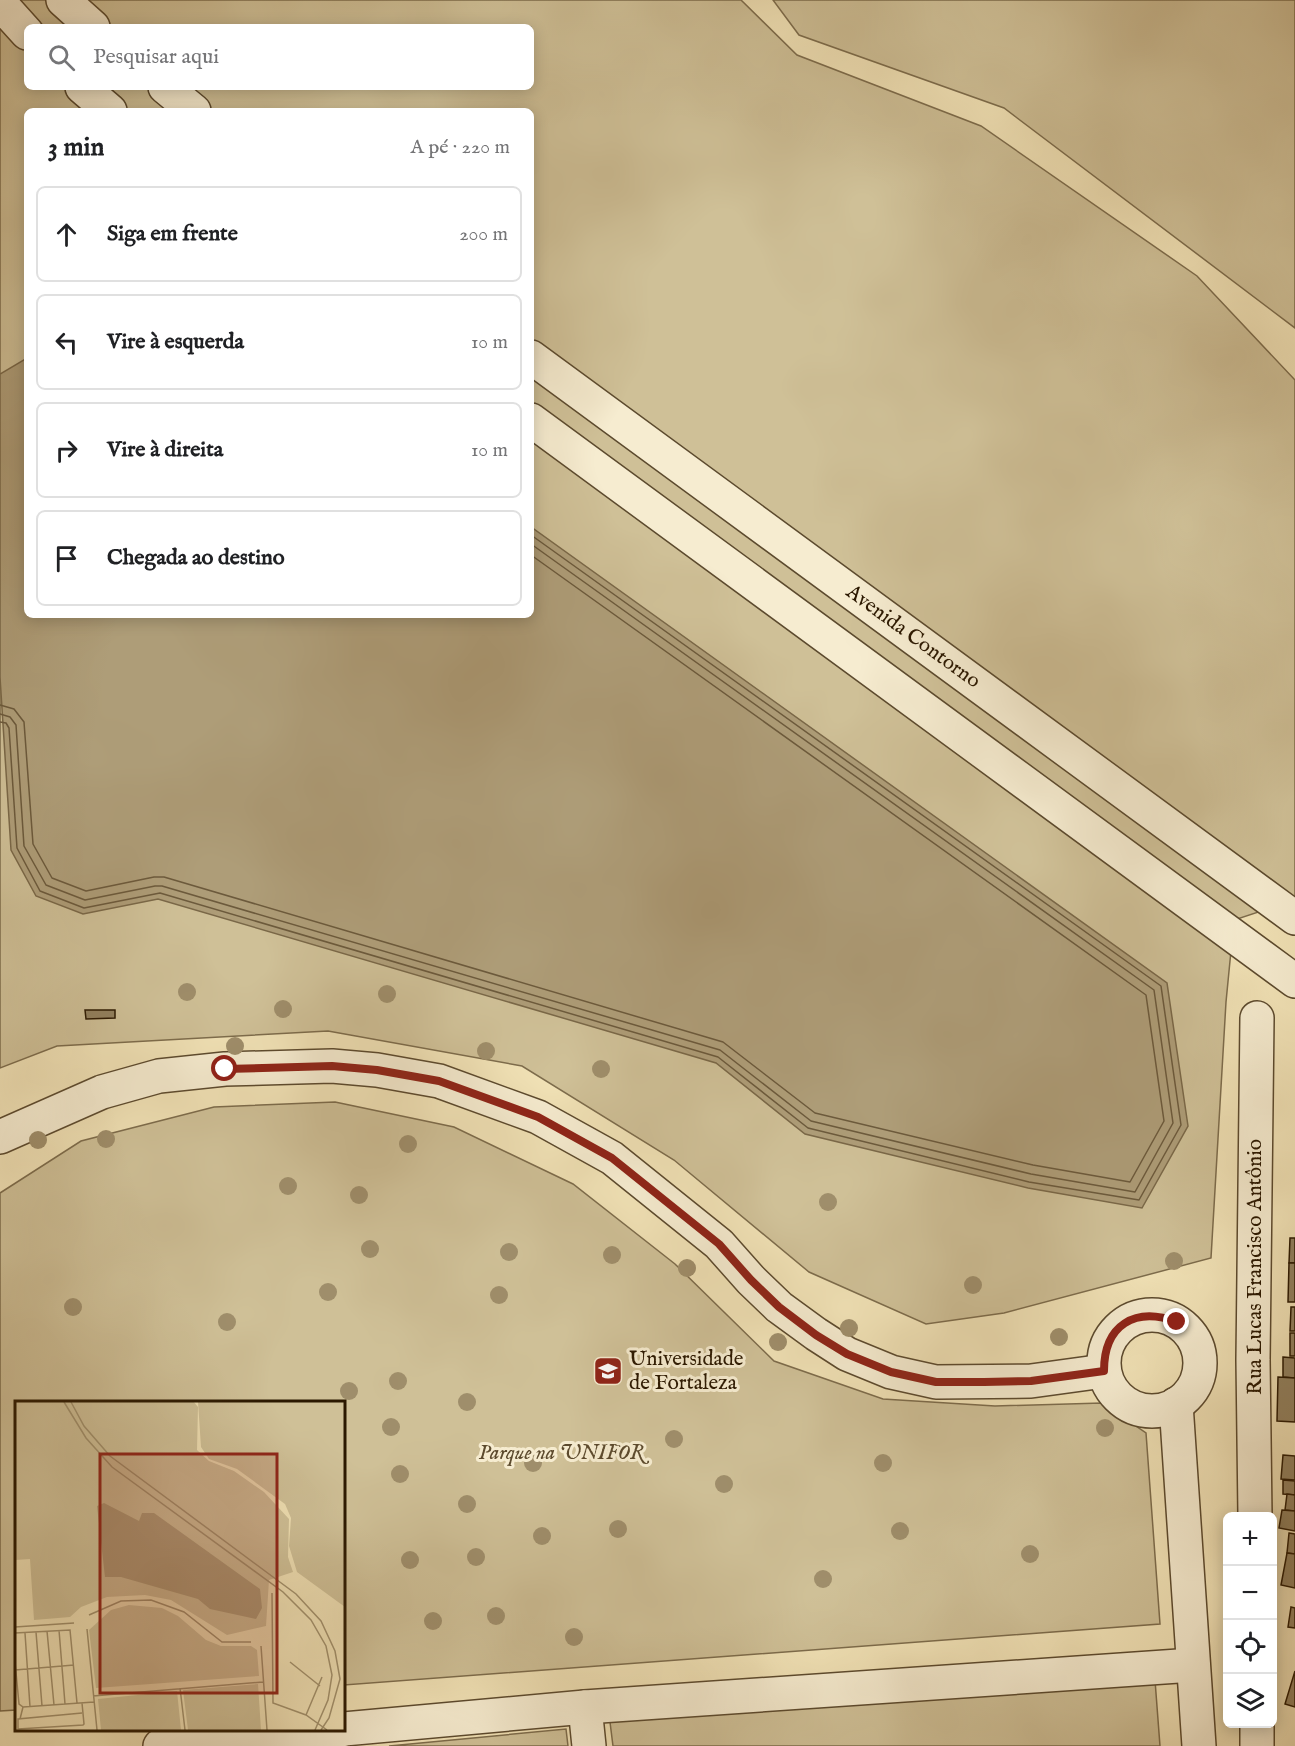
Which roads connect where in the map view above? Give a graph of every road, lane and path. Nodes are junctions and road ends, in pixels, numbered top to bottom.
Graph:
1 (63, 0) edge
2 (0, 3) edge
3 (90, 24) edge
4 (24, 30) edge
5 (85, 90) edge
6 (169, 90) edge
7 (106, 108) edge
8 (190, 108) edge
9 (534, 359) edge
10 (534, 422) edge
11 (1295, 918) edge
12 (1295, 981) edge
13 (1257, 1018) dead end
14 (0, 1137) edge
15 (1104, 1371) junction
16 (1176, 1404) junction
17 (1255, 1512) edge
18 (1193, 1665) junction
19 (585, 1707) junction
20 (1257, 1728) edge
21 (345, 1729) edge
22 (321, 1731) edge
23 (160, 1746) edge
24 (589, 1746) edge
25 (1199, 1746) edge
26 (1257, 1746) edge

1 - 3 street
2 - 4 street
5 - 7 street
6 - 8 street
9 - 11 street, Avenida Contorno
10 - 12 street
13 - 17 street, Rua Lucas Francisco Antônio
14 - 15 street
15 - 16 street
15 - 16 street
16 - 18 street
18 - 19 street
18 - 25 street
19 - 21 street
19 - 24 street
20 - 26 street
22 - 23 street

